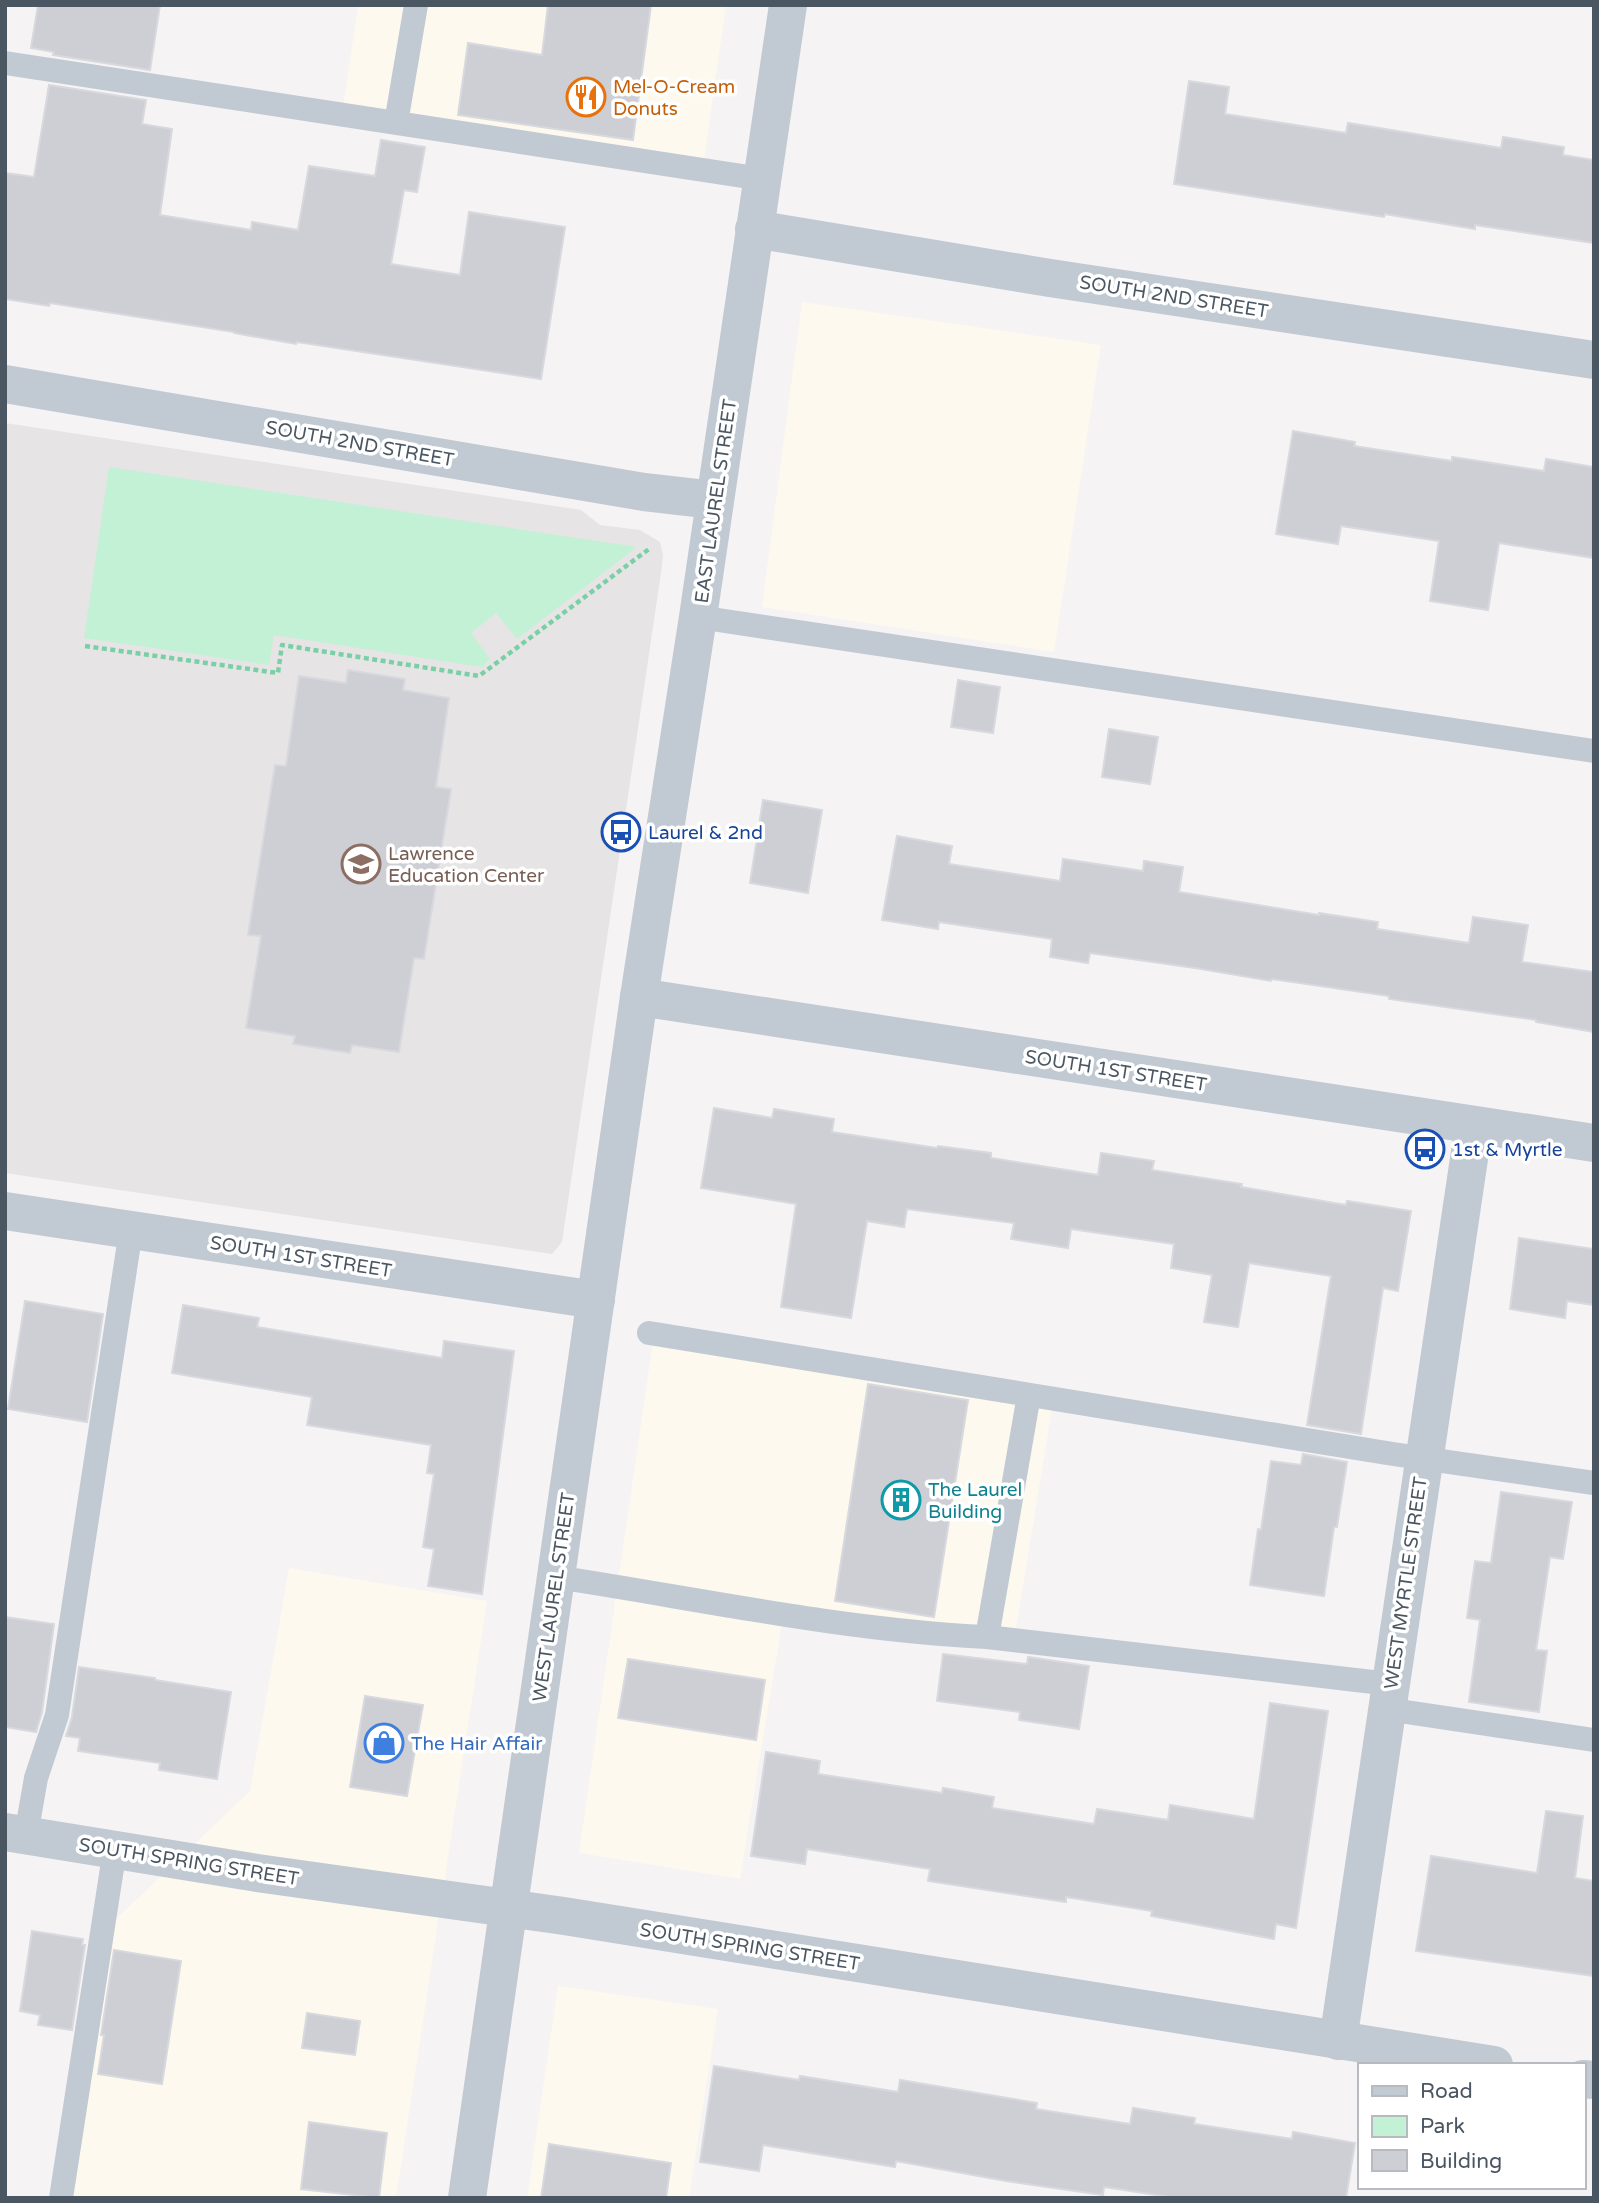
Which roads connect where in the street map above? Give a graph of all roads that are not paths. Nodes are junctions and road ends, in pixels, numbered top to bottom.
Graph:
1 (416, 5) edge
2 (788, 5) edge
3 (5, 63) edge
4 (396, 123) junction
5 (762, 179) junction
6 (754, 229) junction
7 (1594, 360) edge
8 (5, 384) edge
9 (714, 500) junction
10 (698, 617) junction
11 (1594, 751) edge
12 (639, 996) junction
13 (1474, 1125) junction
14 (1594, 1143) edge
15 (5, 1211) edge
16 (131, 1230) junction
17 (596, 1300) junction
18 (649, 1333) dead end
19 (1029, 1395) junction
20 (1423, 1459) junction
21 (1594, 1483) edge
22 (556, 1577) junction
23 (987, 1637) junction
24 (1388, 1697) junction
25 (1594, 1740) edge
26 (15, 1833) edge
27 (115, 1849) junction
28 (509, 1907) junction
29 (1338, 2041) junction
30 (1481, 2063) edge
31 (61, 2198) edge
32 (467, 2198) edge

1 - 4 lane
2 - 5 street, EAST LAUREL STREET
3 - 4 lane
4 - 5 lane
5 - 6 street, EAST LAUREL STREET
6 - 7 street, SOUTH 2ND STREET
6 - 9 street, EAST LAUREL STREET
8 - 9 street, SOUTH 2ND STREET
9 - 10 street, EAST LAUREL STREET
10 - 11 lane
10 - 12 street, EAST LAUREL STREET
12 - 13 street, SOUTH 1ST STREET
12 - 17 street, WEST LAUREL STREET
13 - 14 street, SOUTH 1ST STREET
13 - 20 street, WEST MYRTLE STREET
15 - 16 street, SOUTH 1ST STREET
16 - 17 street, SOUTH 1ST STREET
16 - 26 lane
17 - 22 street, WEST LAUREL STREET
18 - 19 lane
19 - 20 lane
19 - 23 lane
20 - 21 lane
20 - 24 street, WEST MYRTLE STREET
22 - 23 lane
22 - 28 street, WEST LAUREL STREET
23 - 24 lane
24 - 25 lane
24 - 29 street, WEST MYRTLE STREET
26 - 27 street, SOUTH SPRING STREET
27 - 28 street, SOUTH SPRING STREET
27 - 31 lane
28 - 29 street, SOUTH SPRING STREET
28 - 32 street, WEST LAUREL STREET
29 - 30 street, SOUTH SPRING STREET

